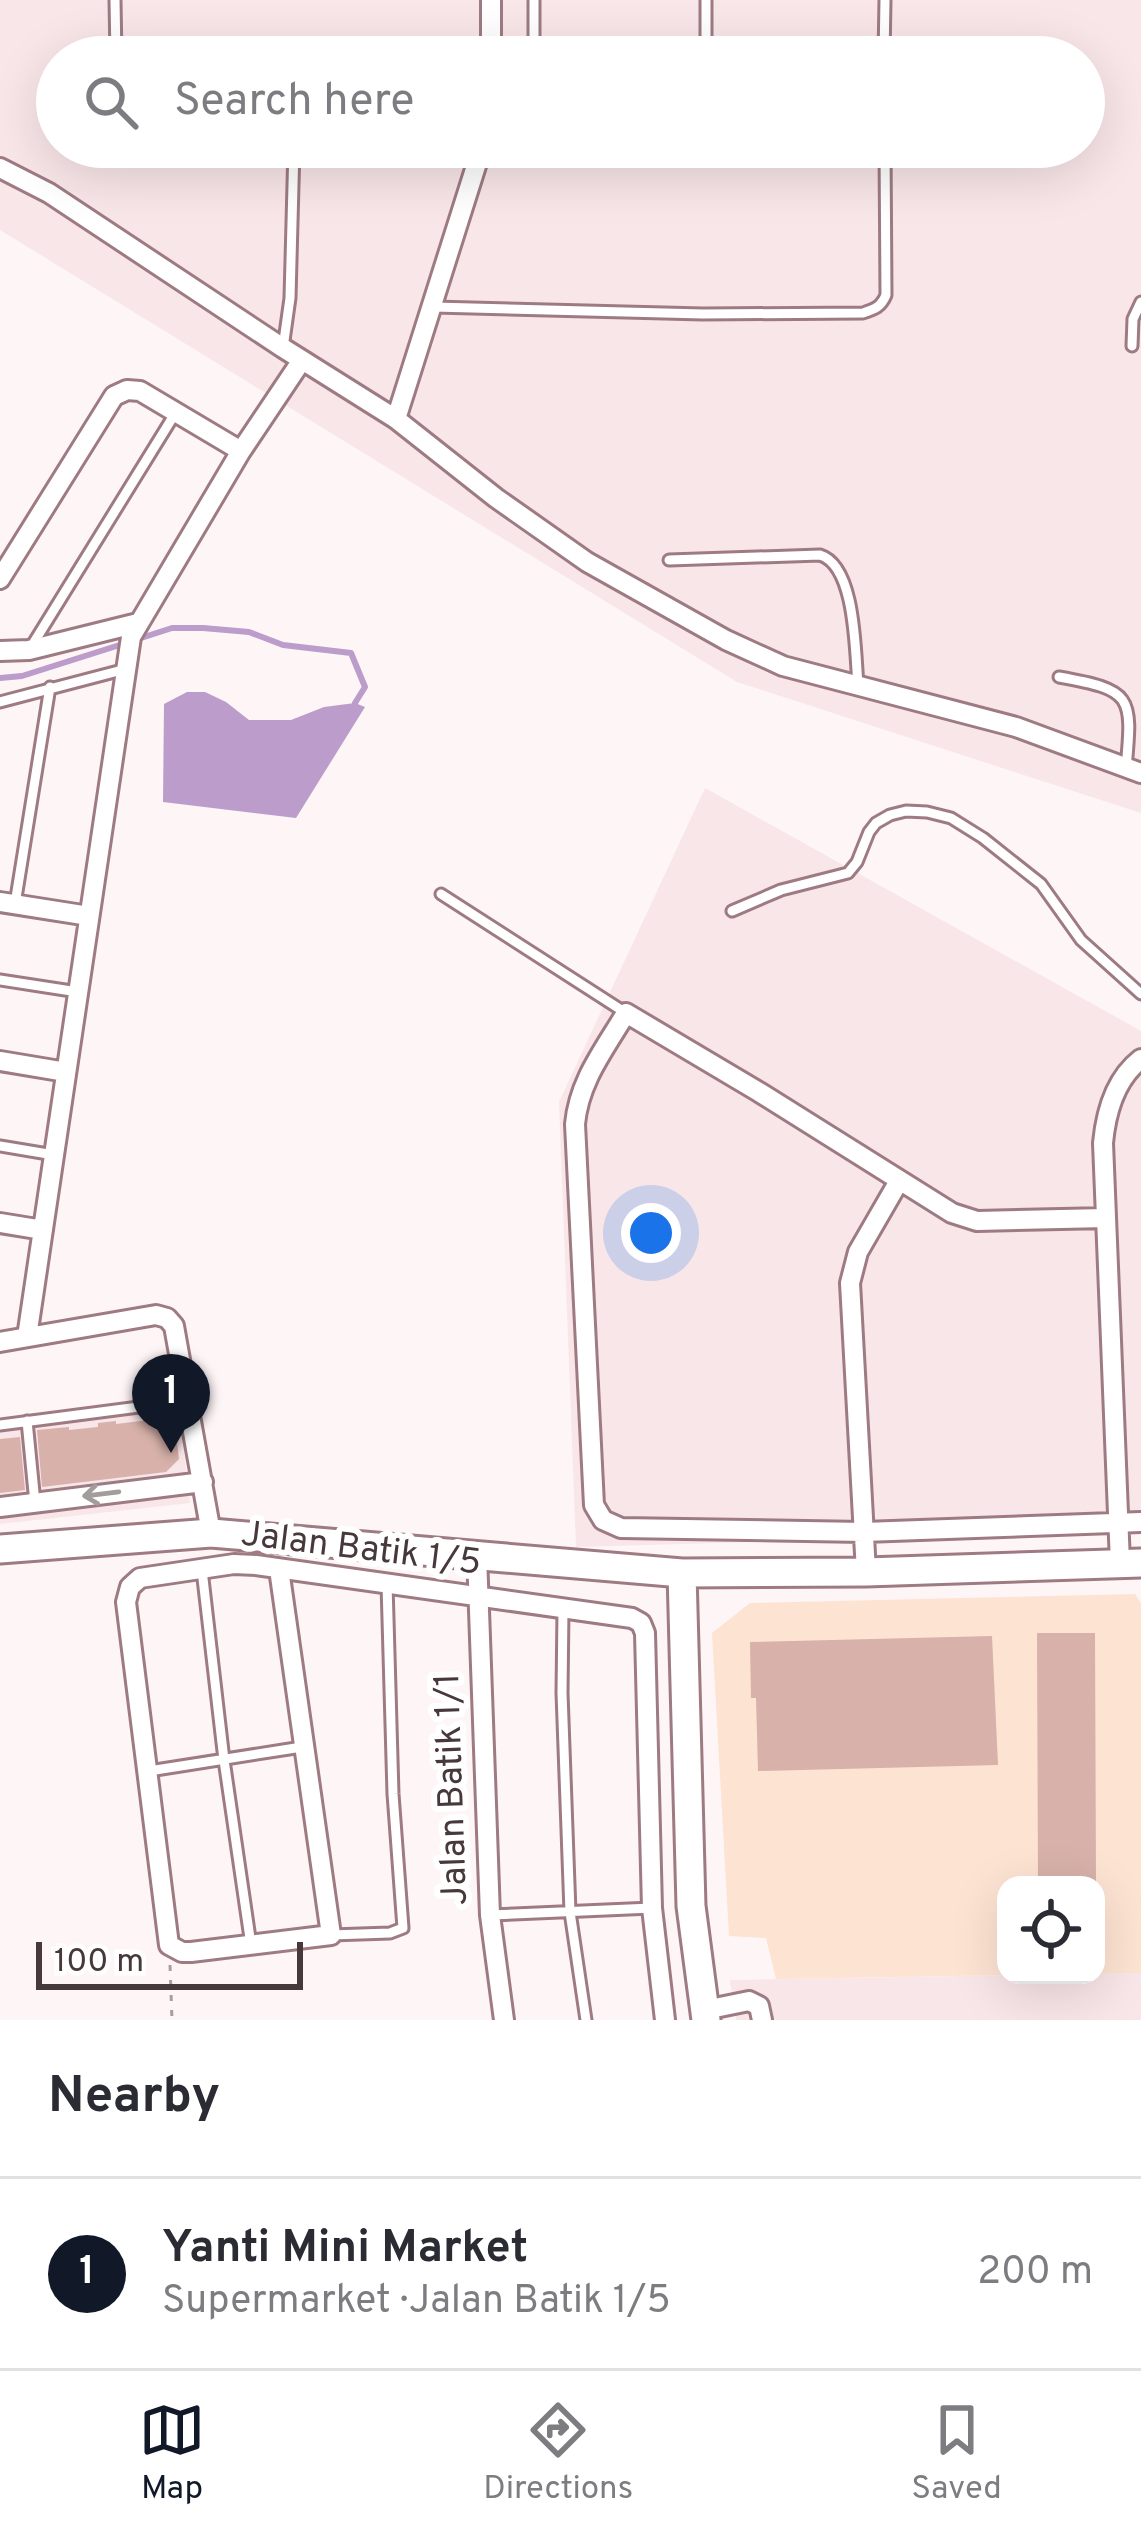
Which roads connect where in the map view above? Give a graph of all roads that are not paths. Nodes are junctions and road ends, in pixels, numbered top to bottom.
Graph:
1 (115, 0) edge
2 (491, 0) edge
3 (534, 0) edge
4 (706, 0) edge
5 (885, 0) edge
6 (116, 36) edge
7 (491, 36) edge
8 (534, 36) edge
9 (706, 36) edge
10 (884, 36) edge
11 (0, 168) edge
12 (293, 168) edge
13 (476, 168) edge
14 (885, 168) edge
15 (1141, 302) edge
16 (434, 307) junction
17 (1132, 346) dead end
18 (283, 348) junction
19 (302, 360) junction
20 (176, 412) junction
21 (396, 419) junction
22 (241, 451) junction
23 (669, 560) dead end
24 (0, 579) edge
25 (131, 645) junction
26 (0, 650) edge
27 (29, 650) junction
28 (1059, 676) dead end
29 (858, 685) junction
30 (50, 687) junction
31 (0, 702) edge
32 (1134, 771) edge
33 (441, 895) dead end
34 (8, 903) edge
35 (732, 910) dead end
36 (89, 916) junction
37 (0, 980) edge
38 (79, 992) junction
39 (1141, 994) edge
40 (626, 1013) junction
41 (1141, 1059) edge
42 (0, 1061) edge
43 (66, 1072) junction
44 (0, 1146) edge
45 (54, 1155) junction
46 (899, 1181) junction
47 (1106, 1218) junction
48 (0, 1223) edge
49 (43, 1229) junction
50 (27, 1337) junction
51 (0, 1342) edge
52 (188, 1401) junction
53 (27, 1421) junction
54 (0, 1425) edge
55 (202, 1482) junction
56 (35, 1503) junction
57 (0, 1507) edge
58 (1141, 1522) edge
59 (1119, 1523) junction
60 (211, 1532) junction
61 (864, 1532) junction
62 (0, 1549) edge
63 (476, 1555) junction
64 (1130, 1563) edge
65 (202, 1568) junction
66 (279, 1569) junction
67 (866, 1572) junction
68 (682, 1574) junction
69 (387, 1584) junction
70 (479, 1598) junction
71 (563, 1610) junction
72 (302, 1747) junction
73 (224, 1760) junction
74 (149, 1771) junction
75 (652, 1908) junction
76 (570, 1912) junction
77 (490, 1915) junction
78 (331, 1935) junction
79 (251, 1945) junction
80 (706, 2015) edge
81 (504, 2020) edge
82 (586, 2020) edge
83 (665, 2020) edge
84 (761, 2020) edge

1 - 6 lane
2 - 7 street
3 - 8 lane
4 - 9 lane
5 - 10 lane
11 - 18 street
12 - 18 lane
13 - 16 street
14 - 16 lane
15 - 17 lane
16 - 21 street
18 - 19 street
19 - 21 street
19 - 22 street
20 - 22 street
20 - 24 street
20 - 27 lane
21 - 29 street
22 - 25 street
23 - 29 lane
25 - 27 street
25 - 30 lane
25 - 36 street
26 - 27 street
28 - 32 lane
29 - 32 street
30 - 31 lane
30 - 34 lane
33 - 40 lane
34 - 36 street
35 - 39 lane
36 - 38 street
37 - 38 lane
38 - 43 street
40 - 46 street
40 - 61 street
41 - 47 street
42 - 43 street
43 - 45 street
44 - 45 lane
45 - 49 street
46 - 47 street
46 - 61 street
47 - 59 street
48 - 49 street
49 - 50 street
50 - 51 street
50 - 52 street
52 - 53 lane
52 - 55 street
53 - 54 lane
53 - 56 lane
55 -> 56 street
55 - 60 street
56 - 57 street
58 - 59 street
59 - 61 street
59 - 64 street
60 - 62 street
60 - 63 street
61 - 67 street
63 - 68 street
63 - 70 street, Jalan Batik 1/1
64 - 67 street
65 - 66 street, Jalan Batik 1/5
65 - 73 lane
65 - 74 street, Jalan Batik 1/5
66 - 69 street, Jalan Batik 1/5
66 - 72 street
67 - 68 street
68 - 80 street
69 - 70 street, Jalan Batik 1/5
69 - 78 lane
70 - 71 street, Jalan Batik 1/5
70 - 77 street, Jalan Batik 1/1
71 - 75 street, Jalan Batik 1/5
71 - 76 lane
72 - 73 lane
72 - 78 street
73 - 74 lane
73 - 79 lane
74 - 79 street, Jalan Batik 1/5
75 - 76 lane
75 - 83 street, Jalan Batik 1/5
76 - 77 lane
76 - 82 lane
77 - 81 street, Jalan Batik 1/1
78 - 79 street
80 - 84 street

